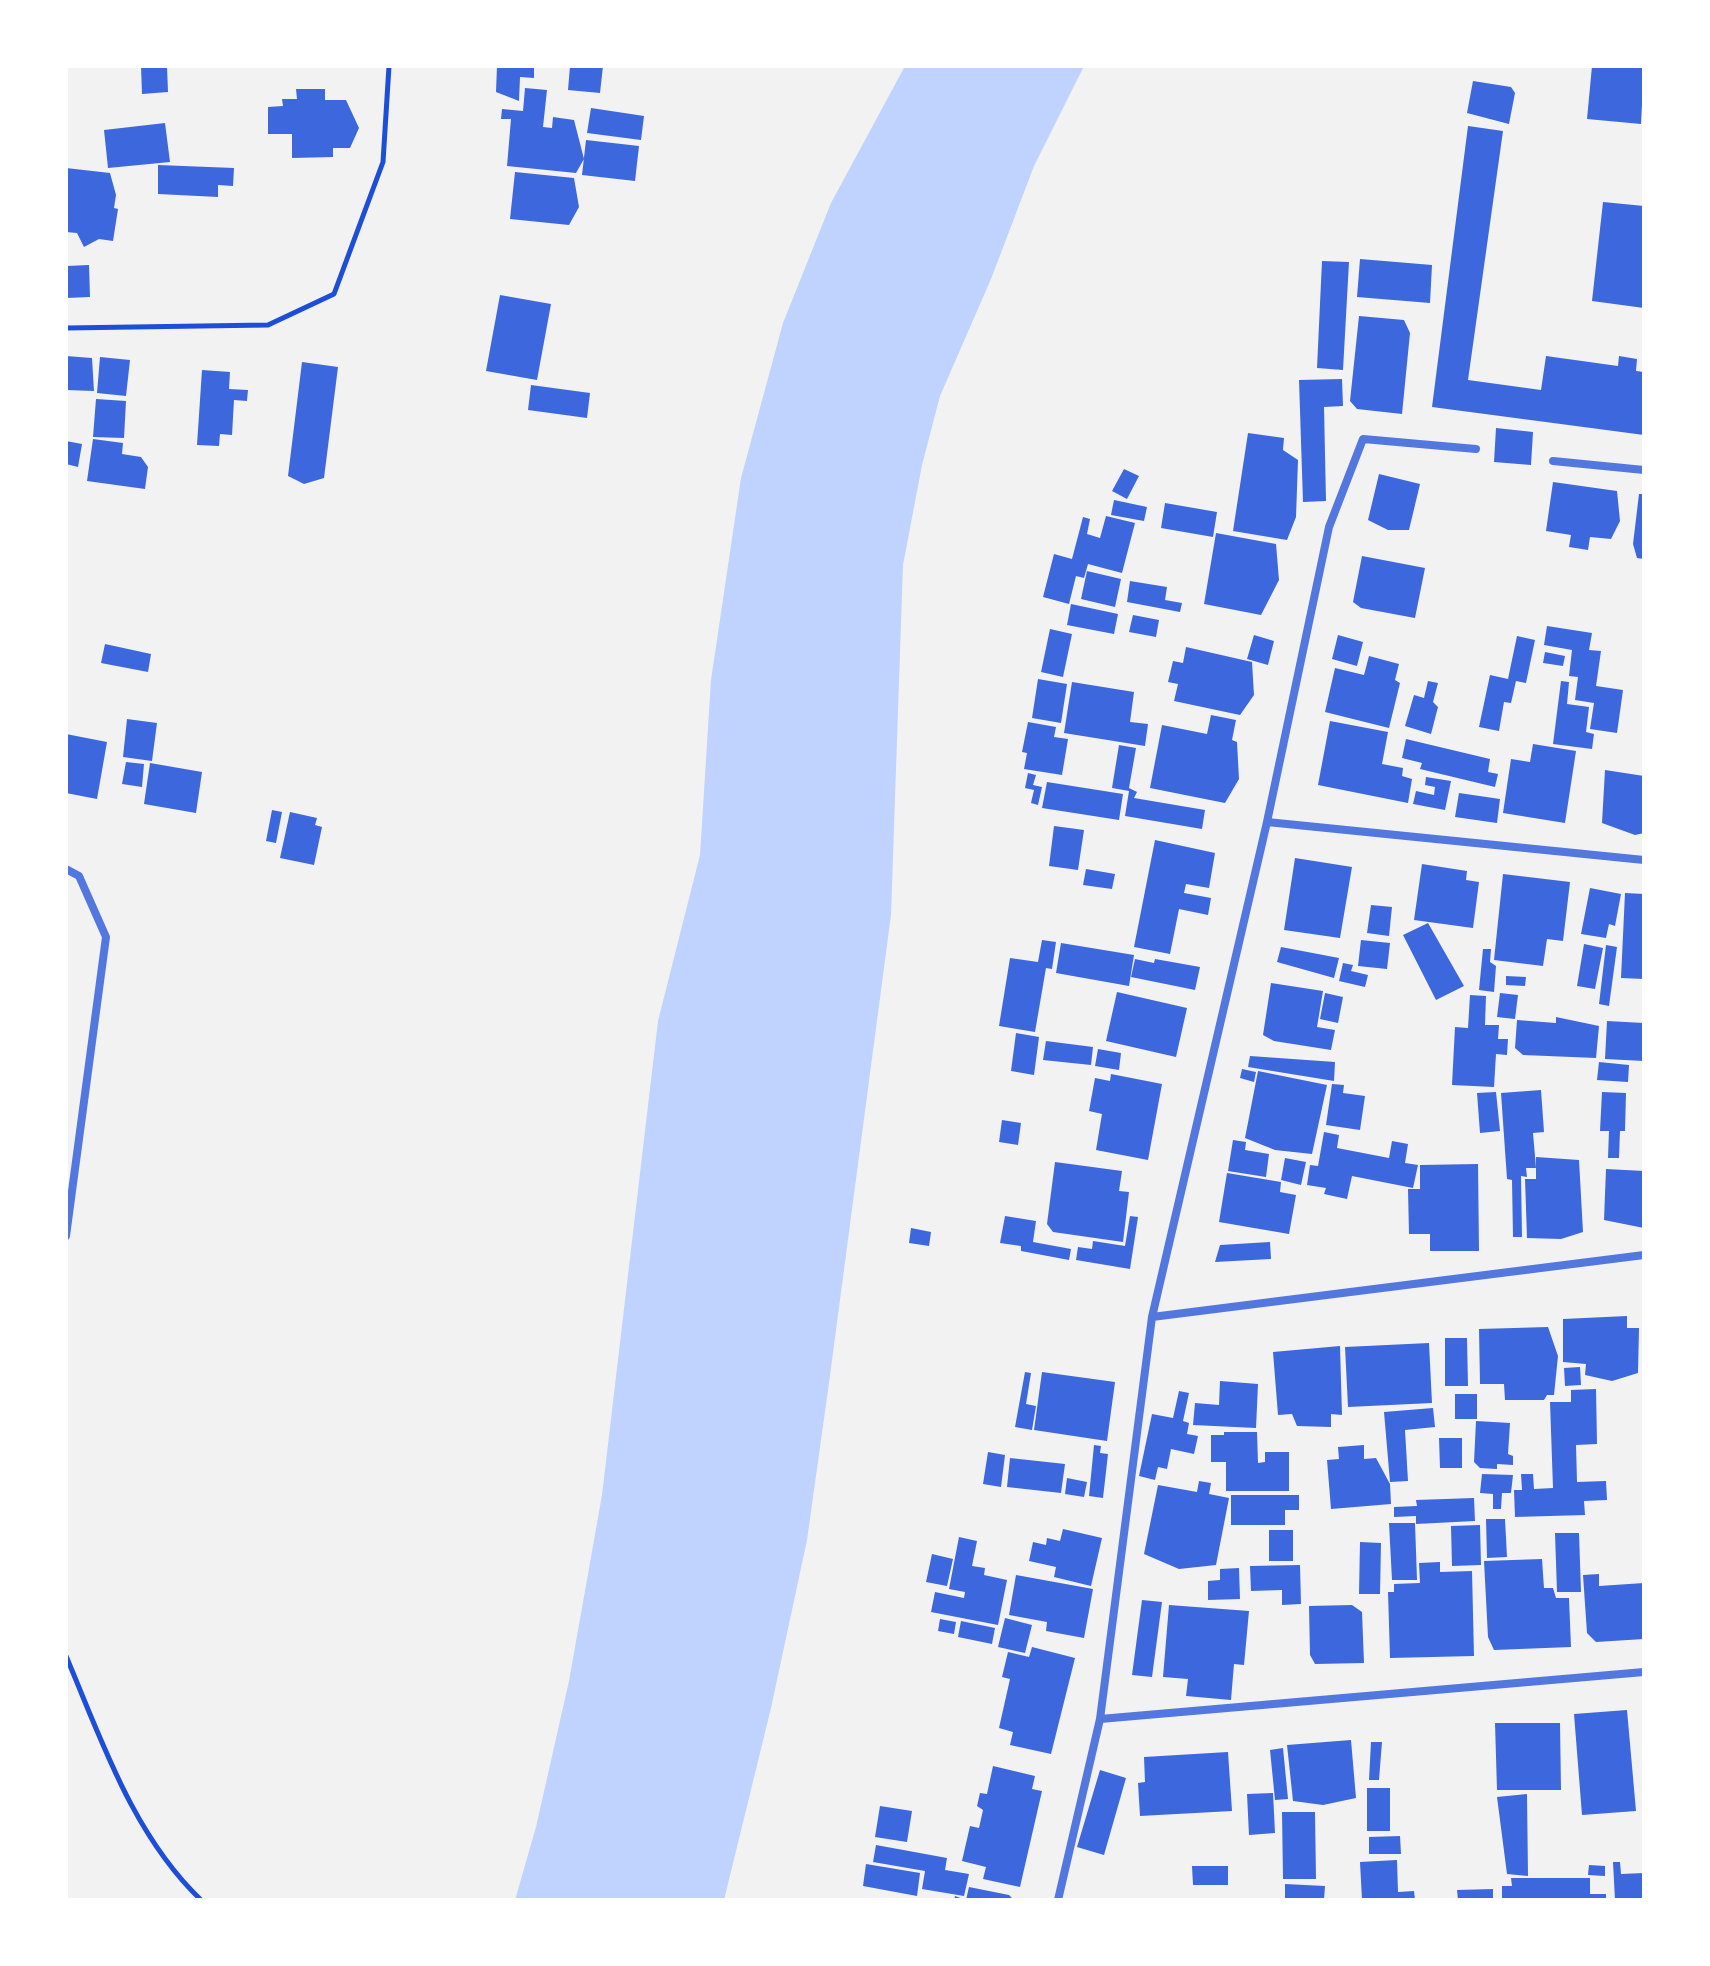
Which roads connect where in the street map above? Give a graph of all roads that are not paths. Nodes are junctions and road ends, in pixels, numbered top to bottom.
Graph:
1 (1476, 449) dead end
2 (1553, 461) dead end
3 (1644, 470) edge
4 (1267, 822) junction
5 (1644, 860) edge
6 (66, 869) edge
7 (66, 1236) edge
8 (1644, 1255) edge
9 (1152, 1317) junction
10 (1644, 1672) edge
11 (1100, 1719) junction
12 (1058, 1900) edge

1 - 4 street
2 - 3 street
4 - 5 street
4 - 9 street
6 - 7 street
8 - 9 street
9 - 11 street
10 - 11 street
11 - 12 street

